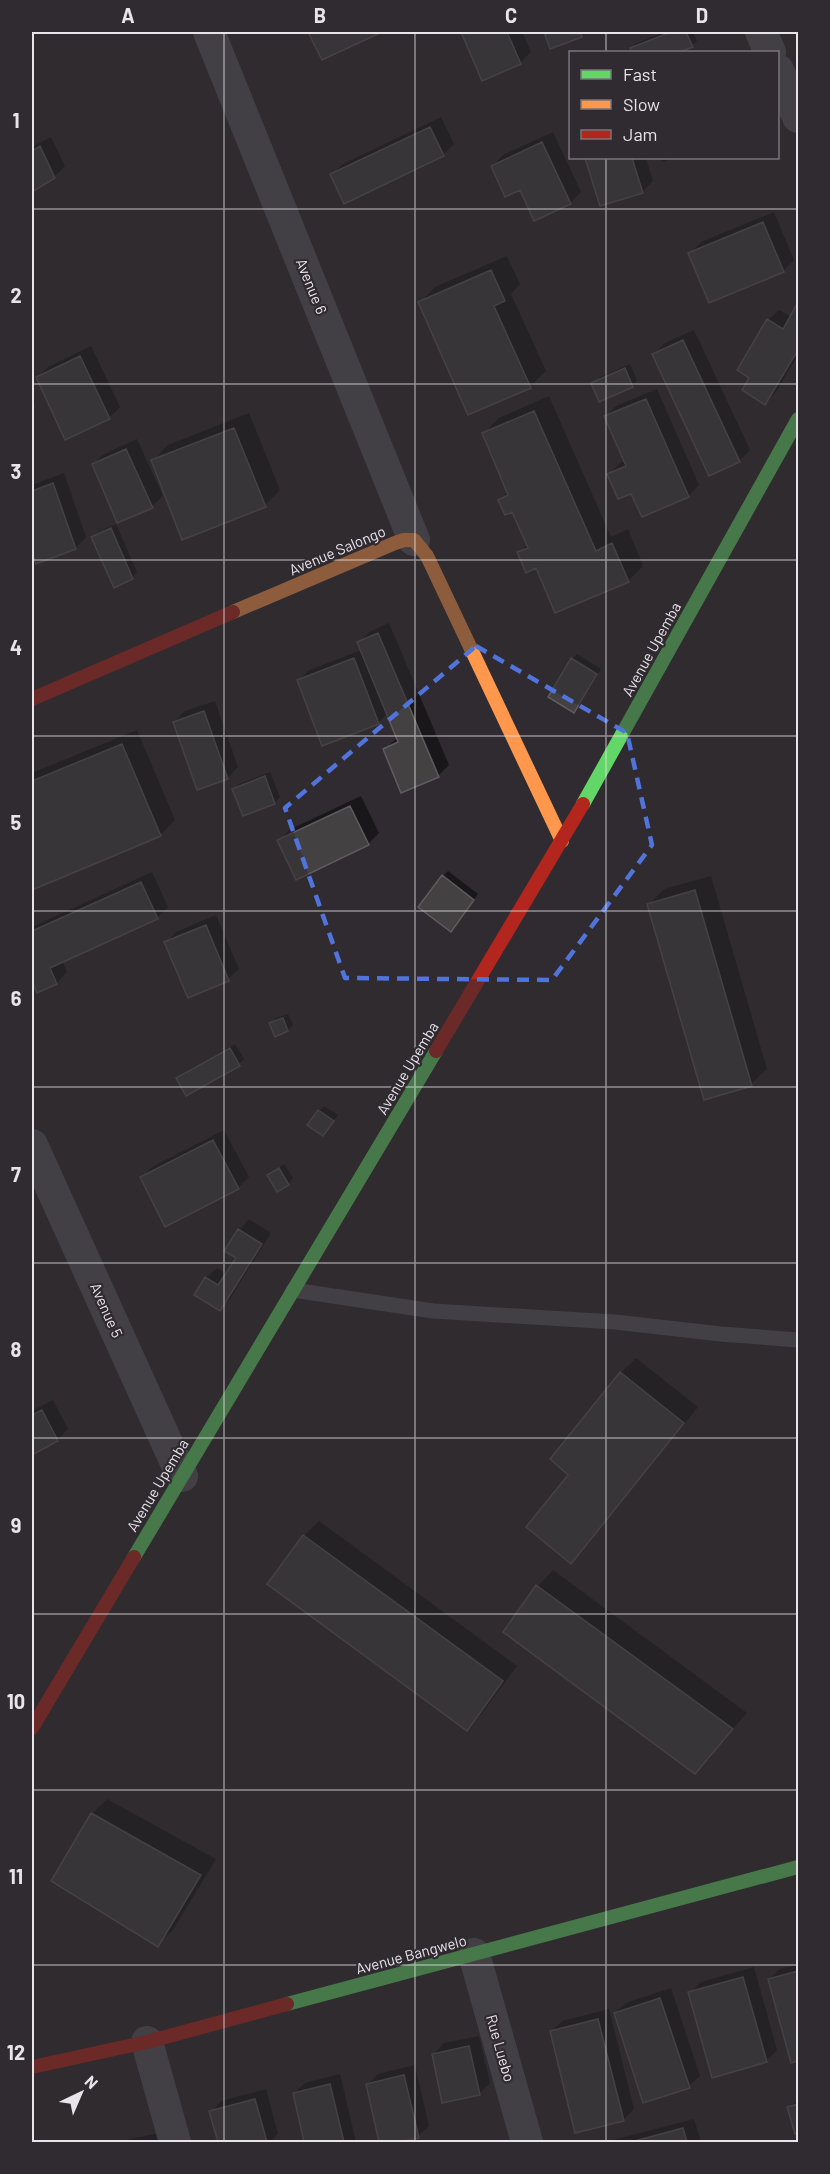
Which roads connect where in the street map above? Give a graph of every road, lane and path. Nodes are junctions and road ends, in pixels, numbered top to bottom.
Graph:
1 (209, 32) edge
2 (761, 32) edge
3 (770, 51) edge
4 (779, 74) edge
5 (798, 117) edge
6 (798, 419) edge
7 (414, 540) junction
8 (32, 699) edge
9 (562, 842) junction
10 (32, 1145) edge
11 (293, 1290) junction
12 (798, 1340) edge
13 (182, 1476) junction
14 (32, 1728) edge
15 (798, 1867) edge
16 (474, 1954) junction
17 (147, 2042) junction
18 (32, 2067) edge
19 (175, 2142) edge
20 (527, 2142) edge

1 - 7 street, Avenue 6
2 - 3 street
4 - 5 street
6 - 9 street, Avenue Upemba
7 - 8 street, Avenue Salongo
7 - 9 street
9 - 11 street, Avenue Upemba
10 - 13 street, Avenue 5
11 - 12 lane
11 - 13 street, Avenue Upemba
13 - 14 street, Avenue Upemba
15 - 16 street, Avenue Bangwelo
16 - 17 street, Avenue Bangwelo
16 - 20 street, Rue Luebo
17 - 18 street, Avenue Bangwelo
17 - 19 street

